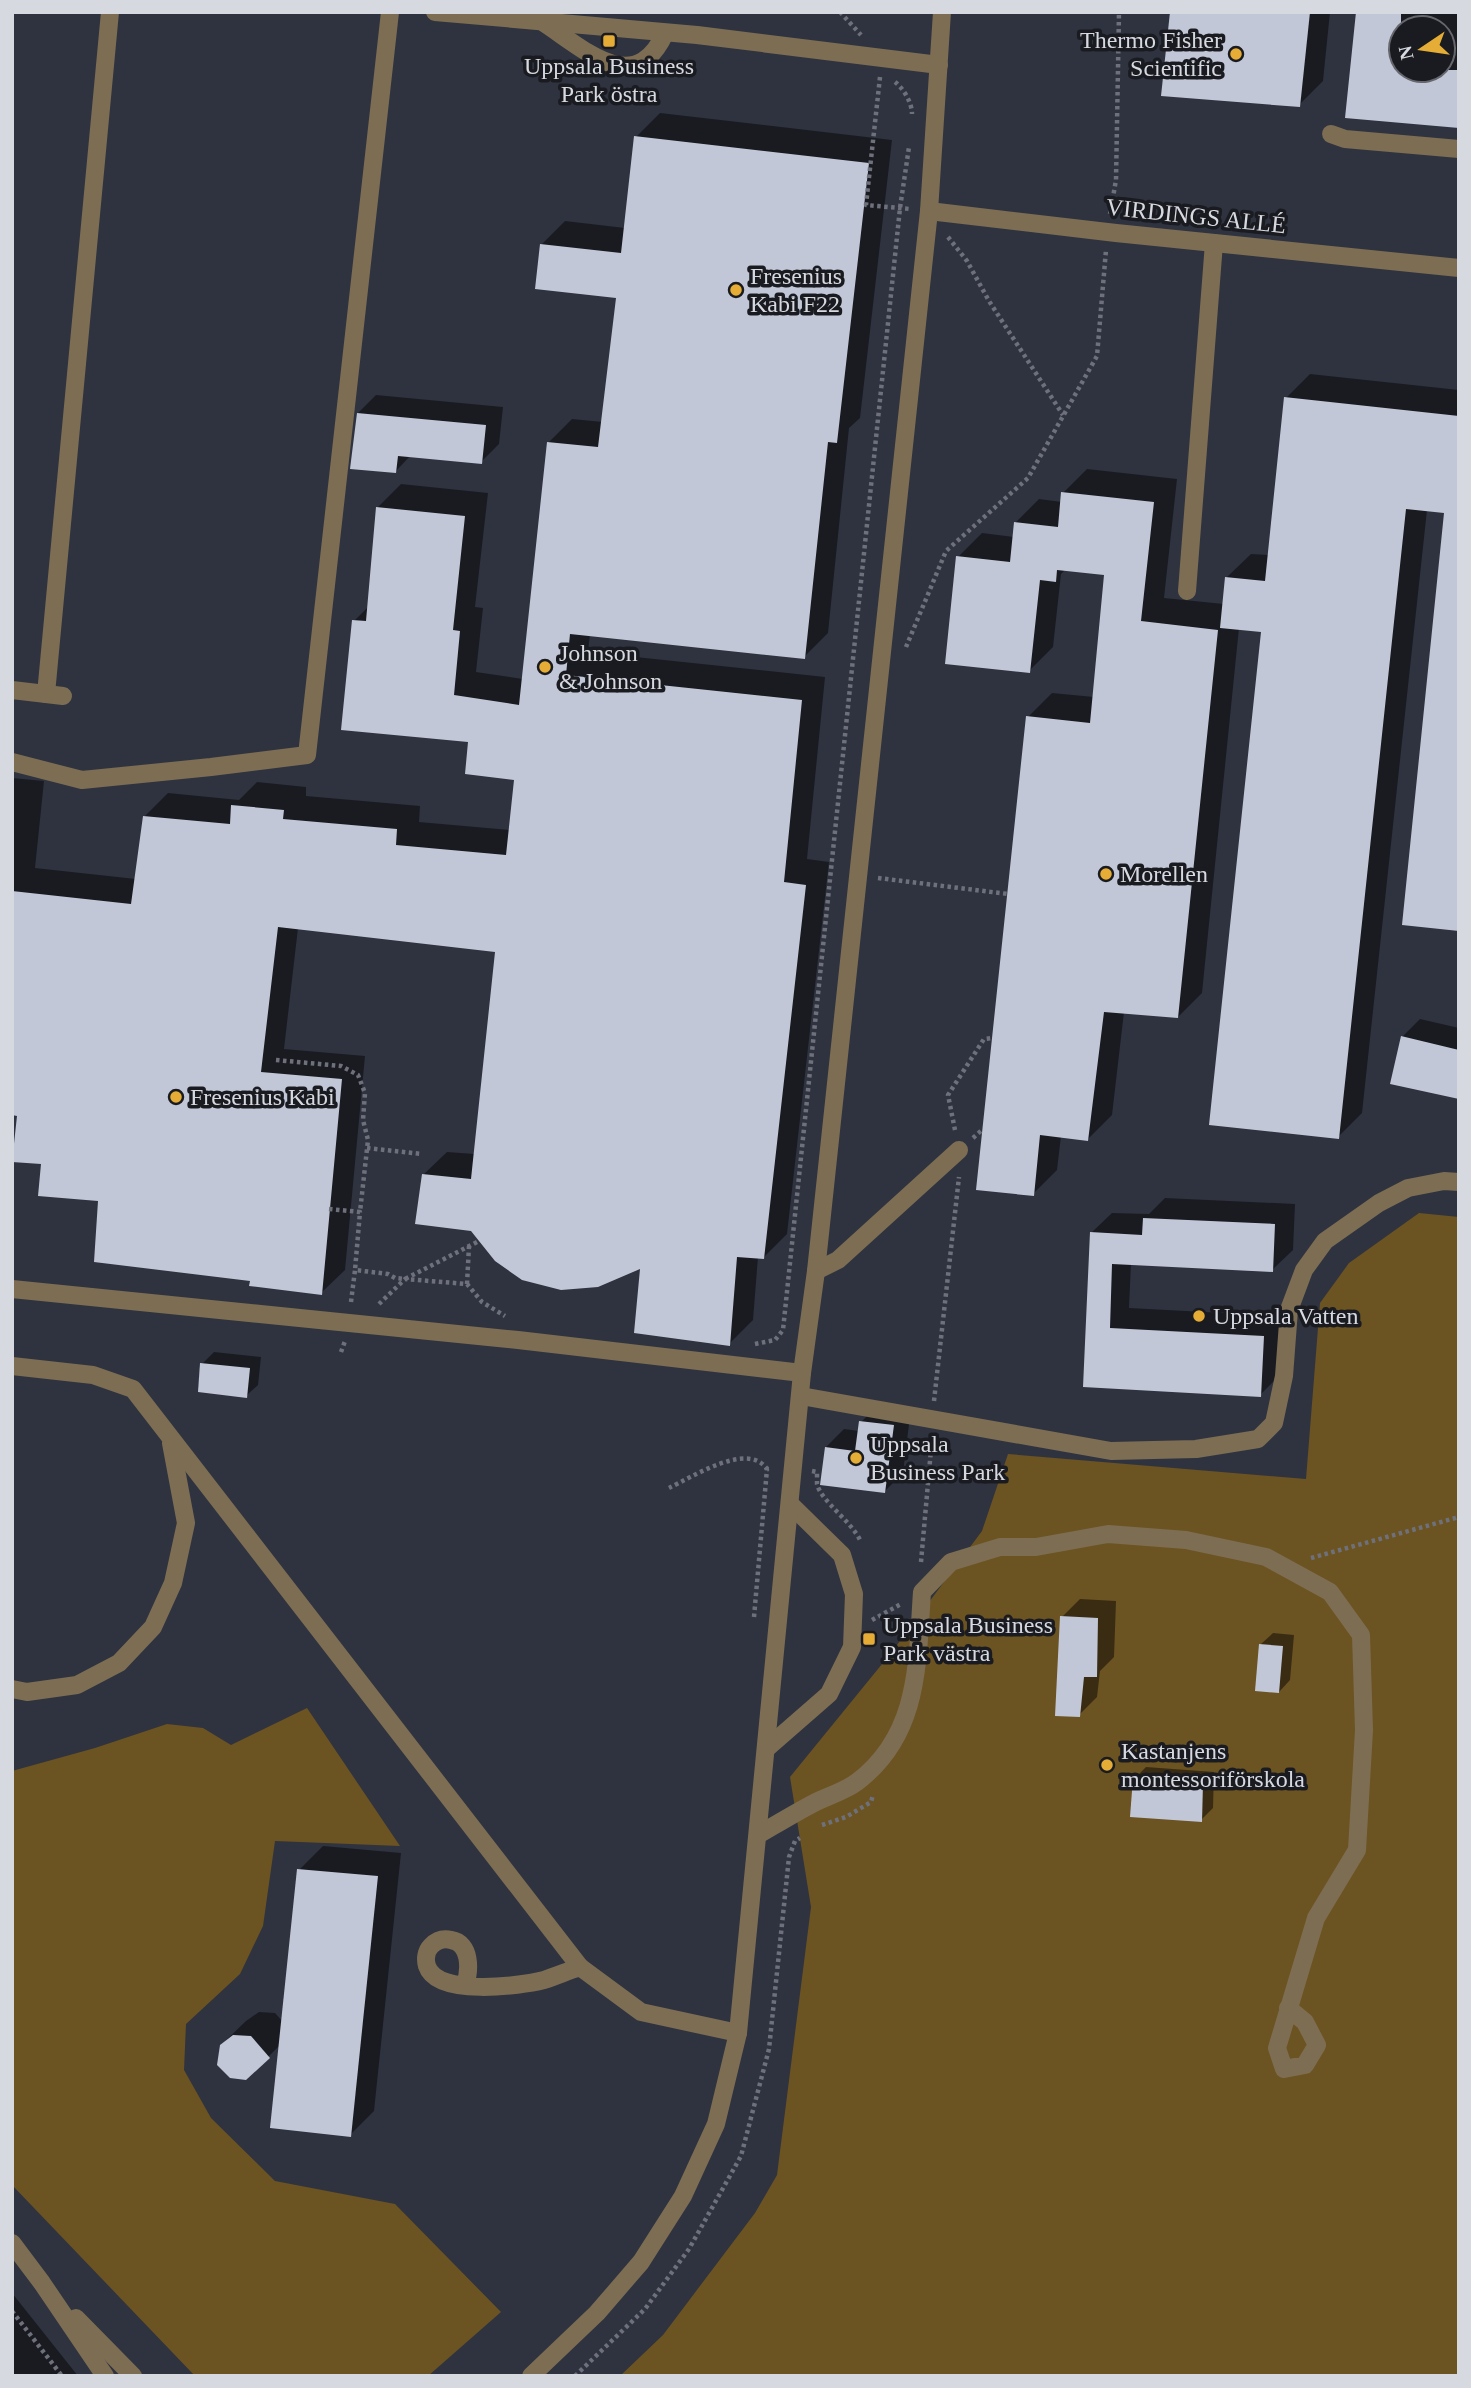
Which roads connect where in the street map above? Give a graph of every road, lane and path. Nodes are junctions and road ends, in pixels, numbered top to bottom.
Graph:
1 (110, 12) edge
2 (390, 12) edge
3 (435, 12) edge
4 (840, 12) edge
5 (942, 12) edge
6 (1119, 12) edge
7 (541, 22) junction
8 (665, 33) junction
9 (873, 57) junction
10 (939, 65) junction
11 (911, 122) dead end
12 (910, 134) dead end
13 (1331, 134) dead end
14 (1459, 149) edge
15 (900, 208) junction
16 (929, 211) junction
17 (1108, 231) junction
18 (1214, 243) junction
19 (1459, 268) edge
20 (1063, 415) junction
21 (1187, 591) dead end
22 (904, 651) dead end
23 (12, 690) edge
24 (12, 762) edge
25 (876, 888) dead end
26 (1008, 894) dead end
27 (992, 1038) dead end
28 (276, 1060) dead end
29 (367, 1148) junction
30 (959, 1150) junction
31 (422, 1154) dead end
32 (1459, 1182) edge
33 (330, 1209) dead end
34 (360, 1212) junction
35 (479, 1241) dead end
36 (469, 1246) junction
37 (355, 1270) junction
38 (816, 1271) junction
39 (405, 1279) junction
40 (467, 1284) junction
41 (12, 1289) edge
42 (516, 1320) dead end
43 (354, 1323) junction
44 (743, 1347) dead end
45 (341, 1352) dead end
46 (12, 1366) edge
47 (802, 1373) junction
48 (801, 1396) junction
49 (934, 1419) junction
50 (171, 1439) junction
51 (767, 1468) dead end
52 (669, 1488) dead end
53 (790, 1505) junction
54 (1459, 1517) edge
55 (1282, 1566) junction
56 (922, 1592) junction
57 (12, 1689) edge
58 (766, 1749) junction
59 (758, 1835) junction
60 (580, 1967) junction
61 (465, 1985) dead end
62 (1288, 2008) dead end
63 (738, 2033) junction
64 (12, 2242) edge
65 (42, 2283) junction
66 (12, 2311) edge
67 (62, 2376) edge
68 (105, 2376) edge
69 (133, 2376) edge
70 (531, 2376) edge

1 - 23 street
2 - 24 street
3 - 7 street
4 - 9 path
5 - 10 street
6 - 17 path
7 - 8 street
7 - 8 street
8 - 9 street
9 - 10 street
10 - 16 street
11 - 15 path
12 - 15 path
13 - 14 street
15 - 16 path
15 - 44 path
16 - 17 street, VIRDINGS ALLÉ
16 - 20 path
16 - 38 street
17 - 18 street, VIRDINGS ALLÉ
17 - 20 path
18 - 19 street, VIRDINGS ALLÉ
18 - 21 street
20 - 22 path
25 - 26 path
27 - 30 path
28 - 29 path
29 - 31 path
29 - 34 path
30 - 38 street
30 - 49 path
32 - 49 street
33 - 34 path
34 - 37 path
35 - 36 path
36 - 39 path
36 - 40 path
37 - 39 path
37 - 43 path
38 - 47 street
39 - 40 path
39 - 43 path
40 - 42 path
41 - 43 street
43 - 45 path
43 - 47 street
46 - 50 street
47 - 48 street
48 - 49 street
48 - 53 street
49 - 56 path
50 - 57 street
50 - 60 street
51 - 52 path
53 - 58 street
53 - 58 street
54 - 55 path
55 - 56 street
55 - 62 street
56 - 59 street
58 - 59 street
59 - 63 street
60 - 61 street
60 - 63 street
63 - 70 street
64 - 65 street
65 - 68 street
65 - 69 street
66 - 67 path

